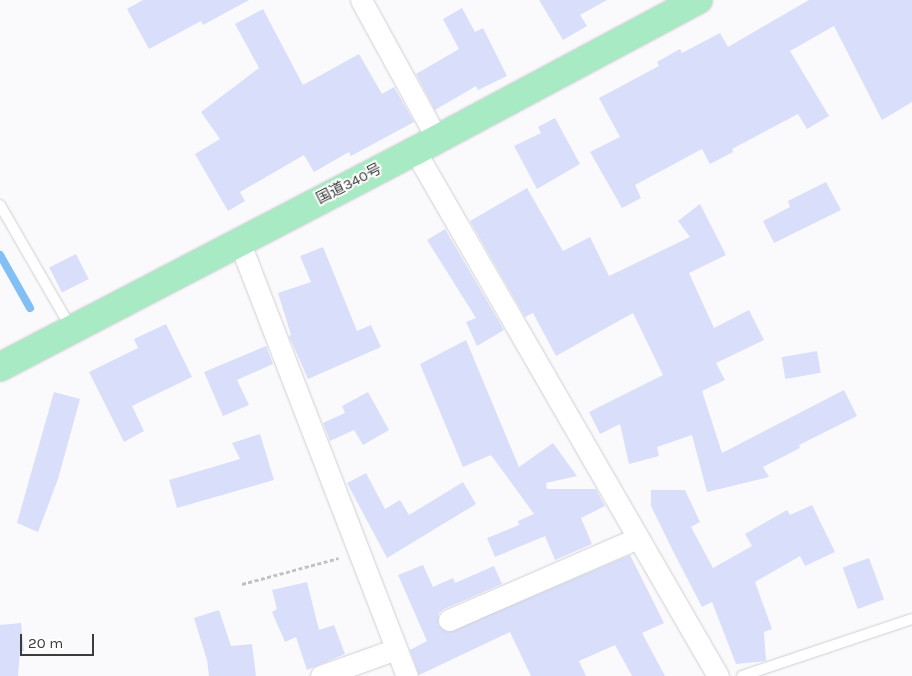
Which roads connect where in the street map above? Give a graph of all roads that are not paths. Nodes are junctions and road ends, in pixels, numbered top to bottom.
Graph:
1 (360, 0) edge
2 (698, 0) edge
3 (426, 145) junction
4 (0, 205) edge
5 (239, 242) junction
6 (71, 328) junction
7 (0, 367) edge
8 (638, 538) junction
9 (912, 619) edge
10 (448, 620) dead end
11 (396, 649) junction
12 (321, 676) edge
13 (407, 676) edge
14 (718, 676) edge
15 (742, 676) edge

1 - 3 street
2 - 3 highway, 国道340号
3 - 5 highway, 国道340号
3 - 8 street
4 - 6 lane
5 - 6 highway, 国道340号
5 - 11 street
6 - 7 highway, 国道340号
8 - 10 street
8 - 14 street
9 - 15 lane
11 - 12 street
11 - 13 street

